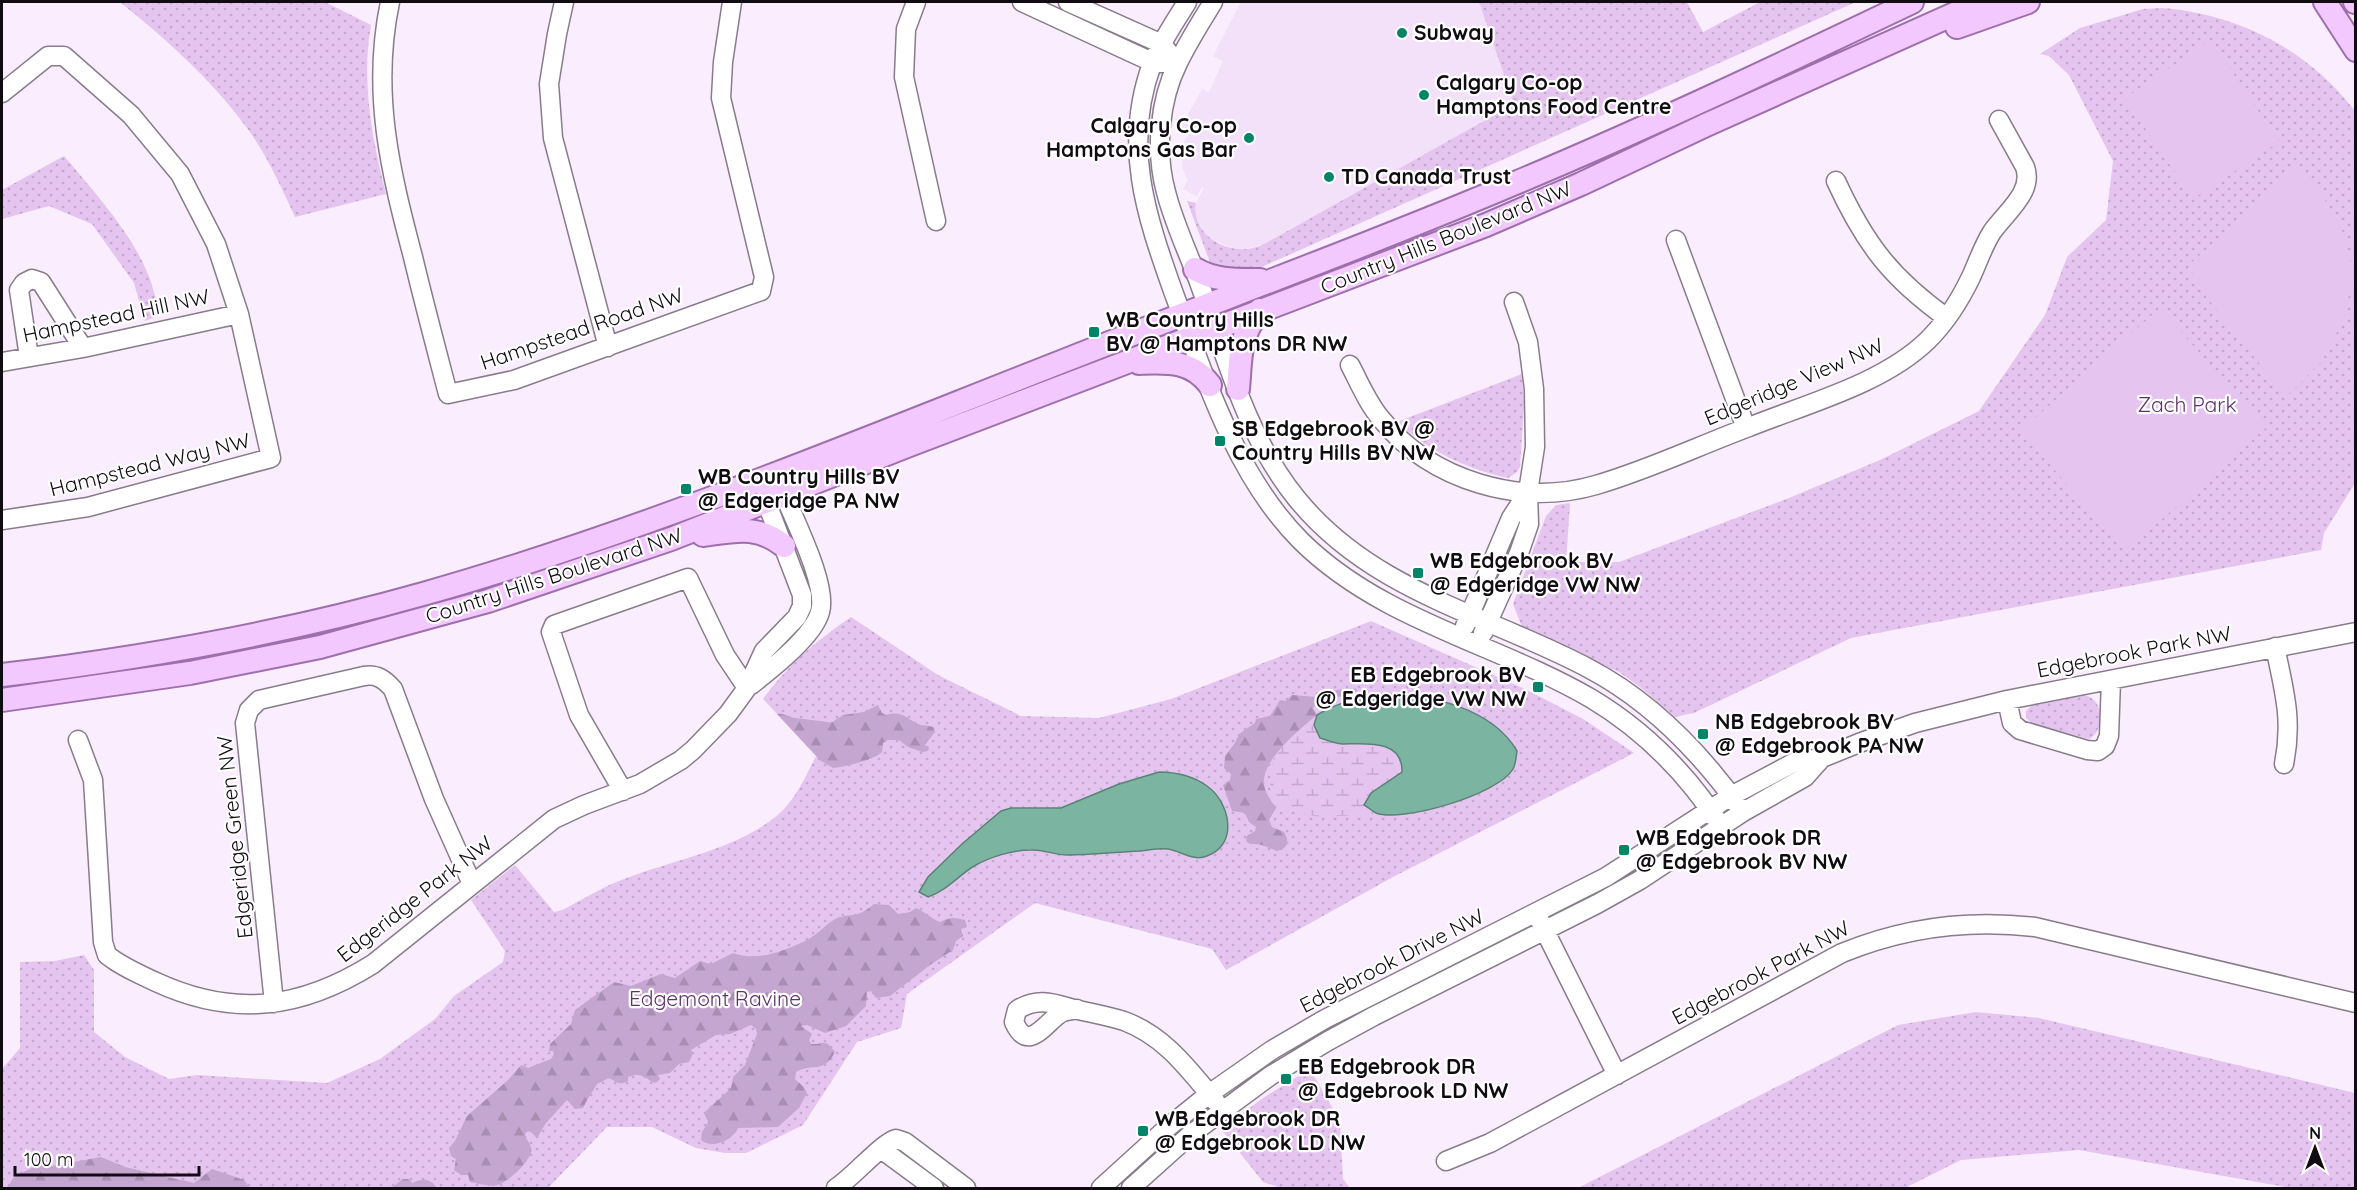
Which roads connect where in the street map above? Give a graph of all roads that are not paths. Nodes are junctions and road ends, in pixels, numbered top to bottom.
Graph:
1 (390, 2) edge
2 (564, 2) edge
3 (732, 2) edge
4 (916, 2) edge
5 (1022, 2) edge
6 (1068, 2) edge
7 (1187, 2) edge
8 (1213, 2) edge
9 (1912, 2) edge
10 (1981, 2) edge
11 (2028, 2) edge
12 (2325, 2) edge
13 (1162, 44) junction
14 (2355, 50) edge
15 (1852, 58) junction
16 (1152, 62) junction
17 (1177, 65) junction
18 (2, 93) edge
19 (1999, 120) dead end
20 (1836, 181) dead end
21 (936, 221) dead end
22 (1676, 240) dead end
23 (1195, 270) junction
24 (1273, 280) junction
25 (1514, 302) dead end
26 (1208, 305) junction
27 (1260, 310) junction
28 (239, 314) junction
29 (1182, 314) junction
30 (1947, 318) junction
31 (1214, 328) junction
32 (1191, 337) junction
33 (608, 346) junction
34 (83, 348) junction
35 (29, 357) junction
36 (2, 362) edge
37 (1120, 364) junction
38 (1350, 365) dead end
39 (1210, 385) junction
40 (1238, 389) junction
41 (1746, 428) junction
42 (769, 476) junction
43 (1528, 492) junction
44 (775, 497) junction
45 (2, 520) edge
46 (671, 539) junction
47 (784, 546) junction
48 (1470, 615) junction
49 (1488, 623) junction
50 (2355, 632) edge
51 (1460, 638) junction
52 (1477, 645) junction
53 (2275, 647) junction
54 (2, 675) edge
55 (2111, 680) junction
56 (747, 688) junction
57 (2, 700) edge
58 (2007, 700) junction
59 (78, 740) dead end
60 (1822, 759) junction
61 (2284, 764) dead end
62 (623, 791) junction
63 (1721, 802) junction
64 (1743, 812) junction
65 (1721, 826) junction
66 (472, 884) junction
67 (1535, 912) junction
68 (1545, 931) junction
69 (274, 1003) junction
70 (2355, 1003) edge
71 (1077, 1009) dead end
72 (1617, 1075) junction
73 (1209, 1094) junction
74 (1222, 1109) junction
75 (881, 1149) junction
76 (1446, 1161) dead end
77 (836, 1188) edge
78 (934, 1188) edge
79 (966, 1188) edge
80 (1101, 1188) edge
81 (1131, 1188) edge

1 - 33 street, Hampstead Road NW
2 - 33 street
3 - 33 street, Hampstead Road NW
4 - 21 street
5 - 16 street
6 - 13 street
7 - 13 street
8 - 17 street
9 - 24 main road, Country Hills Boulevard NW
10 - 15 main road, Country Hills Boulevard NW
11 - 15 main road
12 - 14 main road
13 - 16 street
13 - 17 street
15 - 27 main road, Country Hills Boulevard NW
16 - 17 street
16 - 29 street
17 - 23 street
18 - 28 street, Hampstead Way NW
19 - 30 street, Edgeridge View NW
20 - 30 street
22 - 41 street
23 - 24 main road
23 - 26 street
24 - 26 main road, Country Hills Boulevard NW
25 - 43 street
26 - 29 main road, Country Hills Boulevard NW
26 - 31 street
27 - 31 main road, Country Hills Boulevard NW
27 - 40 main road
28 - 34 street, Hampstead Hill NW
28 - 45 street, Hampstead Way NW
29 - 32 street
29 - 42 main road, Country Hills Boulevard NW
30 - 41 street, Edgeridge View NW
31 - 32 main road, Country Hills Boulevard NW
31 - 40 street
32 - 37 main road, Country Hills Boulevard NW
32 - 39 street
34 - 35 street, Hampstead Hill NW
34 - 35 street
35 - 36 street, Hampstead Hill NW
37 - 39 main road
37 - 44 main road, Country Hills Boulevard NW
38 - 43 street, Edgeridge View NW
39 - 51 street
40 - 48 street
41 - 43 street, Edgeridge View NW
42 - 44 street, Edgeridge Park NW
42 - 54 main road, Country Hills Boulevard NW
43 - 48 street
43 - 49 street
44 - 46 main road, Country Hills Boulevard NW
44 - 47 street, Edgeridge Park NW
44 - 56 street, Edgeridge Park NW
46 - 47 main road
46 - 57 main road, Country Hills Boulevard NW
47 - 56 street, Edgeridge Park NW
48 - 49 street
48 - 51 street
49 - 52 street
49 - 63 street
50 - 53 street, Edgebrook Park NW
51 - 52 street
52 - 63 street
53 - 55 street, Edgebrook Park NW
53 - 61 street
55 - 58 street, Edgebrook Park NW
55 - 58 street
56 - 62 street, Edgeridge Park NW
56 - 62 street
58 - 60 street, Edgebrook Park NW
59 - 69 street, Edgeridge Park NW
60 - 63 street, Edgebrook Park NW
60 - 64 street, Edgebrook Park NW
62 - 66 street, Edgeridge Park NW
63 - 64 street
63 - 65 street
63 - 67 street, Edgebrook Drive NW
64 - 65 street, Edgebrook Drive NW
65 - 68 street, Edgebrook Drive NW
66 - 69 street, Edgeridge Park NW
66 - 69 street, Edgeridge Green NW
67 - 68 street
67 - 73 street, Edgebrook Drive NW
68 - 72 street
68 - 74 street, Edgebrook Drive NW
70 - 72 street, Edgebrook Park NW
71 - 73 street
72 - 76 street, Edgebrook Park NW
73 - 74 street
73 - 80 street, Edgebrook Drive NW
74 - 81 street, Edgebrook Drive NW
75 - 77 street
75 - 78 street
75 - 79 street

